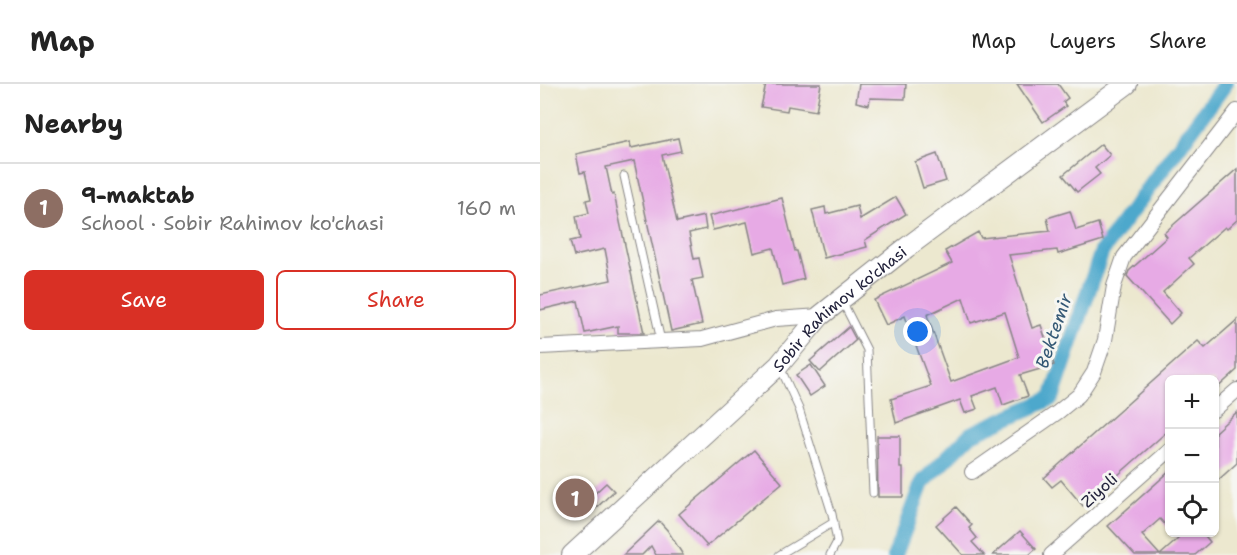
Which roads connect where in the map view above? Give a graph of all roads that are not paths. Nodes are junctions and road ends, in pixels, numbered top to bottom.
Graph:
1 (1127, 84) edge
2 (1237, 111) edge
3 (624, 176) dead end
4 (841, 298) junction
5 (820, 316) junction
6 (661, 342) junction
7 (540, 346) edge
8 (779, 365) junction
9 (1237, 390) edge
10 (1219, 406) edge
11 (1165, 454) edge
12 (972, 472) dead end
13 (873, 494) dead end
14 (834, 522) junction
15 (572, 555) edge
16 (779, 555) edge
17 (830, 555) edge
18 (1051, 555) edge

1 - 4 street, Sobir Rahimov ko'chasi
2 - 12 street
3 - 6 lane
4 - 5 street, Sobir Rahimov ko'chasi
4 - 13 lane
5 - 6 street
5 - 8 street, Sobir Rahimov ko'chasi
6 - 7 street
8 - 14 lane
8 - 15 street, Sobir Rahimov ko'chasi
9 - 10 street
11 - 18 street, Ziyoli
14 - 16 lane
14 - 17 lane

